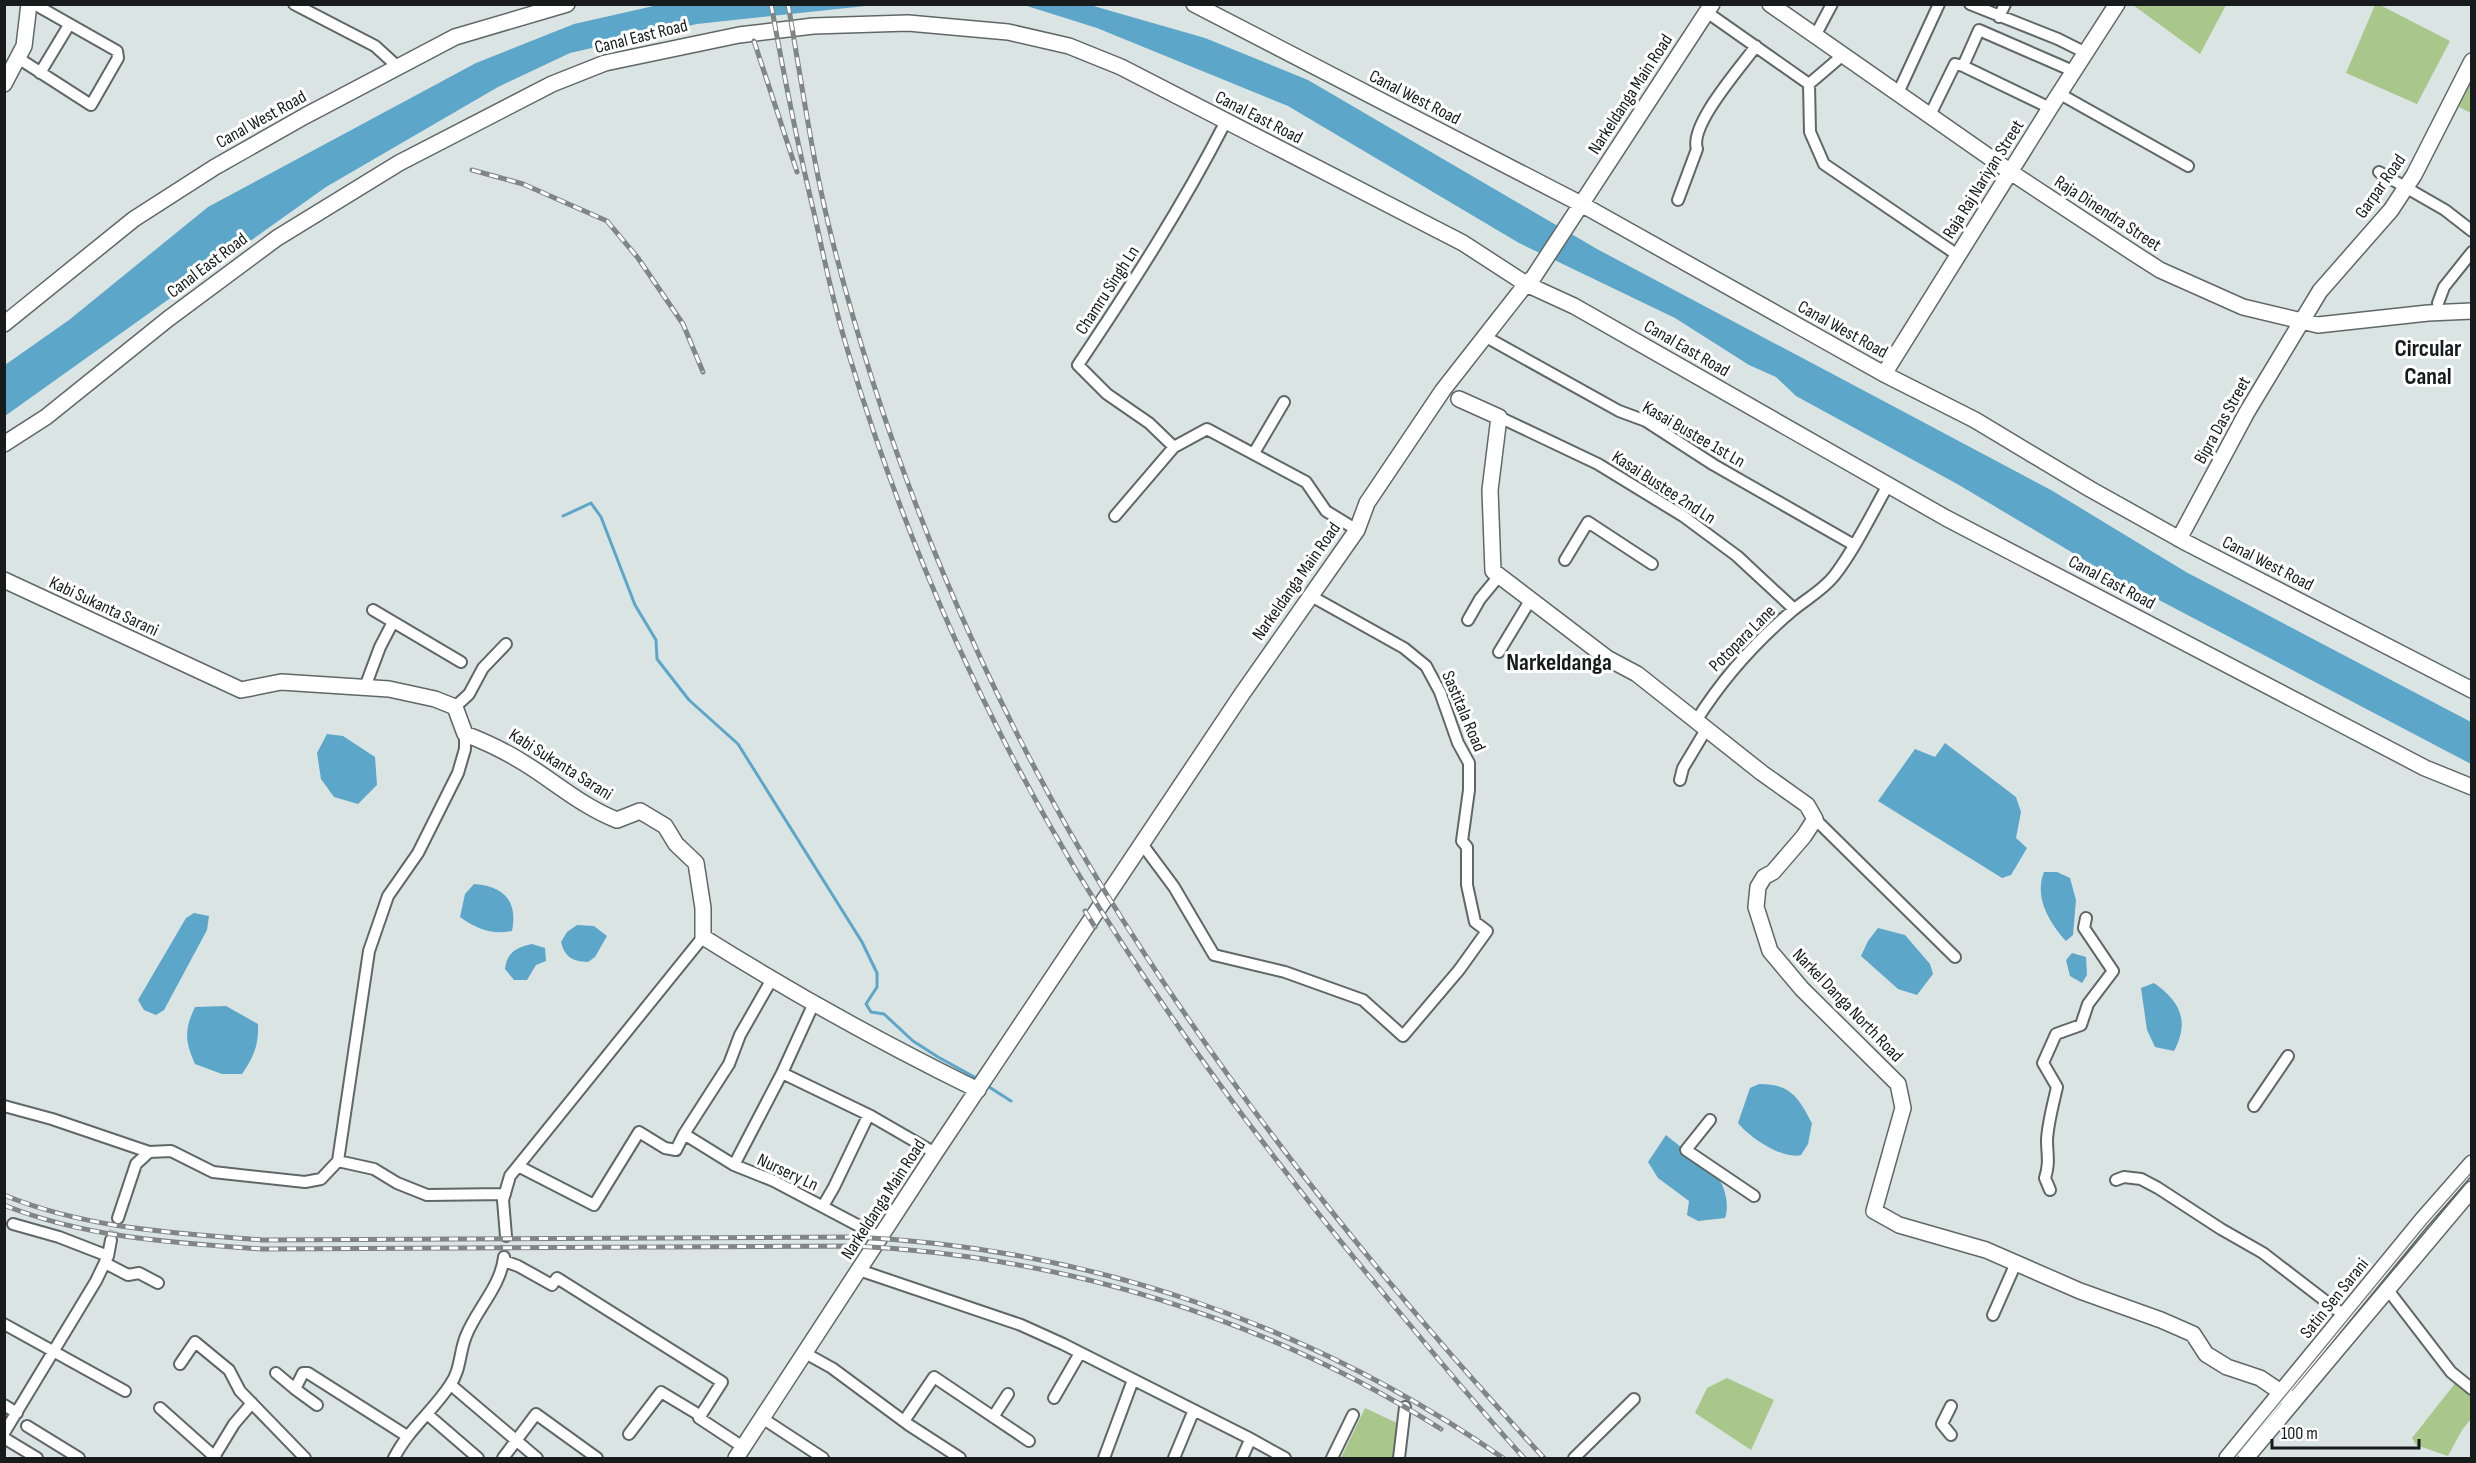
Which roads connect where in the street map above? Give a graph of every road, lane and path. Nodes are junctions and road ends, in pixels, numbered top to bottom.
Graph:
1 (29, 4) edge
2 (34, 4) edge
3 (294, 4) edge
4 (567, 4) edge
5 (1194, 4) edge
6 (1770, 4) edge
7 (1832, 4) edge
8 (1939, 4) edge
9 (1970, 4) edge
10 (2005, 4) edge
11 (2117, 4) edge
12 (1710, 8) edge
13 (1999, 17) junction
14 (69, 24) junction
15 (1815, 36) junction
16 (1756, 46) junction
17 (2086, 53) junction
18 (1843, 55) junction
19 (18, 58) junction
20 (2472, 61) edge
21 (1963, 66) junction
22 (398, 67) junction
23 (2073, 71) junction
24 (40, 73) junction
25 (4, 84) edge
26 (1809, 84) junction
27 (1898, 93) junction
28 (2060, 94) junction
29 (2050, 108) junction
30 (1930, 115) junction
31 (1225, 123) junction
32 (2188, 166) dead end
33 (2010, 171) junction
34 (2379, 172) dead end
35 (2407, 187) junction
36 (1678, 201) dead end
37 (1577, 210) junction
38 (2472, 231) edge
39 (2472, 252) edge
40 (1959, 256) junction
41 (1529, 281) junction
42 (2438, 303) dead end
43 (2472, 311) edge
44 (2301, 321) junction
45 (4, 324) edge
46 (1486, 337) junction
47 (1884, 374) junction
48 (1459, 399) dead end
49 (1284, 402) dead end
50 (1499, 417) junction
51 (4, 444) edge
52 (1174, 447) junction
53 (1254, 453) junction
54 (1888, 485) junction
55 (1115, 516) dead end
56 (1357, 530) junction
57 (2179, 539) junction
58 (1854, 545) junction
59 (1565, 560) dead end
60 (1652, 564) dead end
61 (1499, 576) junction
62 (4, 580) edge
63 (1311, 596) junction
64 (1531, 599) junction
65 (1794, 609) junction
66 (373, 610) dead end
67 (1468, 620) dead end
68 (393, 622) junction
69 (506, 644) dead end
70 (1499, 652) dead end
71 (461, 662) dead end
72 (365, 687) junction
73 (2472, 690) edge
74 (455, 707) junction
75 (1701, 724) junction
76 (465, 734) junction
77 (1680, 780) dead end
78 (2471, 785) edge
79 (1815, 819) junction
80 (1142, 844) junction
81 (2086, 918) dead end
82 (703, 937) junction
83 (1955, 957) dead end
84 (772, 979) junction
85 (814, 1003) junction
86 (2288, 1056) dead end
87 (782, 1073) junction
88 (978, 1090) junction
89 (4, 1106) edge
90 (2254, 1106) dead end
91 (868, 1116) junction
92 (1710, 1120) dead end
93 (684, 1134) junction
94 (149, 1152) junction
95 (935, 1153) junction
96 (338, 1161) junction
97 (2472, 1163) edge
98 (734, 1165) junction
99 (518, 1166) junction
100 (2116, 1180) dead end
101 (2472, 1189) edge
102 (2050, 1190) dead end
103 (505, 1194) junction
104 (1754, 1196) dead end
105 (823, 1206) junction
106 (118, 1218) tunnel mouth
107 (13, 1224) dead end
108 (506, 1236) tunnel mouth
109 (880, 1237) junction
110 (111, 1240) tunnel mouth
111 (106, 1259) junction
112 (2016, 1263) junction
113 (859, 1270) junction
114 (158, 1283) dead end
115 (2388, 1290) junction
116 (1993, 1315) dead end
117 (2345, 1316) junction
118 (4, 1324) edge
119 (56, 1351) junction
120 (805, 1353) junction
121 (1080, 1353) junction
122 (180, 1364) dead end
123 (276, 1373) dead end
124 (1133, 1380) junction
125 (451, 1385) junction
126 (295, 1389) junction
127 (2472, 1389) edge
128 (125, 1390) dead end
129 (1008, 1394) dead end
130 (2288, 1397) junction
131 (1054, 1398) dead end
132 (1634, 1400) dead end
133 (252, 1403) junction
134 (317, 1404) dead end
135 (4, 1406) edge
136 (1951, 1406) dead end
137 (1405, 1407) dead end
138 (160, 1408) dead end
139 (1194, 1410) junction
140 (16, 1413) junction
141 (428, 1414) junction
142 (1353, 1414) dead end
143 (701, 1416) junction
144 (993, 1417) junction
145 (762, 1418) junction
146 (904, 1421) junction
147 (27, 1426) dead end
148 (629, 1434) dead end
149 (1951, 1435) dead end
150 (4, 1436) edge
151 (407, 1436) junction
152 (1250, 1440) junction
153 (516, 1441) junction
154 (1029, 1441) dead end
155 (740, 1453) edge
156 (36, 1458) edge
157 (79, 1458) edge
158 (215, 1458) edge
159 (305, 1458) edge
160 (394, 1458) edge
161 (478, 1458) edge
162 (502, 1458) edge
163 (537, 1458) edge
164 (597, 1458) edge
165 (823, 1458) edge
166 (960, 1458) edge
167 (1104, 1458) edge
168 (1174, 1458) edge
169 (1242, 1458) edge
170 (1285, 1458) edge
171 (1332, 1458) edge
172 (1399, 1458) edge
173 (1574, 1458) edge
174 (2227, 1458) edge
175 (2246, 1458) edge

1 - 19 main road
2 - 14 street
3 - 22 street
4 - 22 main road, Canal West Road
5 - 37 main road, Canal West Road
6 - 15 main road, Raja Dinendra Street
7 - 15 street
8 - 27 street
9 - 13 street
10 - 13 street
11 - 17 main road, Raja Raj Nariyan Street
12 - 16 street
12 - 37 main road, Narkeldanga Main Road
13 - 17 street
14 - 24 street
14 - 24 street
15 - 18 main road, Raja Dinendra Street
16 - 26 street
16 - 36 street
17 - 23 main road, Raja Raj Nariyan Street
18 - 26 street
18 - 27 main road, Raja Dinendra Street
19 - 24 street
19 - 25 main road
20 - 35 main road, Garpar Road
21 - 23 street
21 - 29 street
21 - 30 street
22 - 45 main road, Canal West Road
23 - 28 main road, Raja Raj Nariyan Street
26 - 40 street
27 - 30 main road, Raja Dinendra Street
28 - 29 main road, Raja Raj Nariyan Street
28 - 32 street
29 - 33 main road, Raja Raj Nariyan Street
30 - 33 main road, Raja Dinendra Street
31 - 41 main road, Canal East Road
31 - 51 main road, Canal East Road
31 - 52 street, Chamru Singh Ln
33 - 40 main road, Raja Raj Nariyan Street
33 - 44 main road, Raja Dinendra Street
34 - 35 street
35 - 38 street
35 - 44 main road, Garpar Road
37 - 41 main road, Narkeldanga Main Road
37 - 47 main road, Canal West Road
39 - 42 street
40 - 47 main road, Raja Raj Nariyan Street
41 - 46 main road, Narkeldanga Main Road
41 - 54 main road, Canal East Road
43 - 44 main road, Raja Dinendra Street
44 - 57 main road, Bipra Das Street
46 - 56 main road, Narkeldanga Main Road
46 - 58 street, Kasai Bustee 1st Ln
47 - 57 main road, Canal West Road
48 - 50 main road
49 - 53 street
50 - 61 main road
50 - 65 street, Kasai Bustee 2nd Ln
52 - 53 street
52 - 55 street
53 - 56 street
54 - 58 street
54 - 78 main road, Canal East Road
56 - 63 main road, Narkeldanga Main Road
57 - 73 main road, Canal West Road
58 - 65 street, Potopara Lane
59 - 60 street
61 - 64 main road
61 - 67 street
62 - 72 main road, Kabi Sukanta Sarani
63 - 80 main road, Narkeldanga Main Road
63 - 80 street, Sastitala Road
64 - 70 street
64 - 75 main road
65 - 75 street, Potopara Lane
66 - 68 street
68 - 71 street
68 - 72 street
69 - 74 street
72 - 74 main road, Kabi Sukanta Sarani
74 - 76 main road
75 - 77 street, Potopara Lane
75 - 79 main road
76 - 82 main road, Kabi Sukanta Sarani
76 - 96 street
79 - 83 street
79 - 112 main road, Narkel Danga North Road
80 - 88 main road, Narkeldanga Main Road
81 - 102 street
82 - 84 main road
82 - 99 street
84 - 85 main road
84 - 93 street
85 - 87 street
85 - 88 main road
86 - 90 street
87 - 91 street
87 - 98 street
88 - 95 main road, Narkeldanga Main Road
89 - 94 street
91 - 95 street
91 - 105 street
92 - 104 street
93 - 98 street, Nursery Ln
93 - 99 street
94 - 96 street
94 - 106 street
95 - 109 main road, Narkeldanga Main Road
96 - 103 street
97 - 117 main road, Satin Sen Sarani
98 - 105 street, Nursery Ln
99 - 103 street
100 - 117 street
101 - 115 main road, Satin Sen Sarani
103 - 108 street
105 - 109 street, Nursery Ln
107 - 111 street
109 - 113 main road, Narkeldanga Main Road
110 - 111 street
111 - 114 street
111 - 119 street
112 - 116 street
112 - 130 main road, Narkel Danga North Road
113 - 120 main road, Narkeldanga Main Road
113 - 121 street
115 - 127 street
115 - 130 main road, Satin Sen Sarani
117 - 130 main road, Satin Sen Sarani
118 - 119 street
119 - 128 street
119 - 140 street
120 - 145 main road, Narkeldanga Main Road
120 - 146 street
121 - 124 street
121 - 131 street
122 - 133 street
123 - 126 street
124 - 139 street
124 - 167 street
125 - 141 street
125 - 143 street
125 - 153 street
126 - 134 street
126 - 151 street
129 - 144 street
130 - 174 main road, Satin Sen Sarani
130 - 175 main road, Satin Sen Sarani
132 - 173 street
133 - 158 street
133 - 159 street
135 - 140 street
136 - 149 street
137 - 172 street
138 - 158 street
139 - 152 street
139 - 168 street
140 - 150 street
141 - 151 street
141 - 161 street
142 - 171 street
143 - 148 street
143 - 155 street
144 - 146 street
144 - 154 street
145 - 155 main road, Narkeldanga Main Road
145 - 165 street
146 - 166 street
147 - 157 street
150 - 156 street
151 - 160 street
152 - 169 street
152 - 170 street
153 - 162 street
153 - 163 street
153 - 164 street

